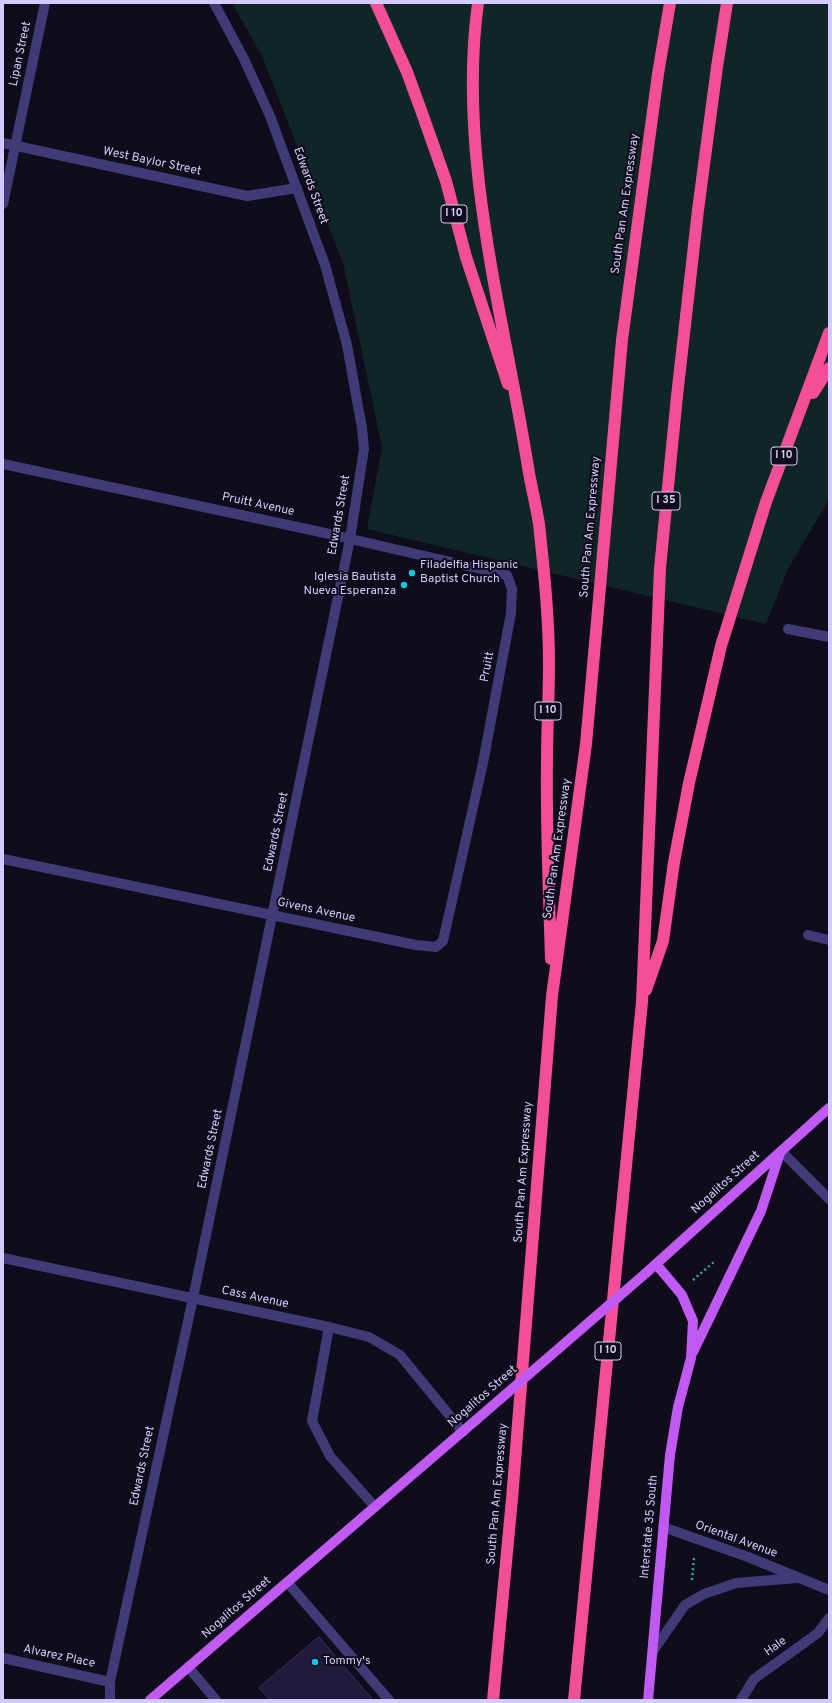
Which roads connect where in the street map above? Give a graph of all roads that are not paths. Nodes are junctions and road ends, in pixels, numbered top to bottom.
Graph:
1 (45, 3) edge
2 (214, 3) edge
3 (376, 3) edge
4 (478, 3) edge
5 (670, 3) edge
6 (727, 3) edge
7 (3, 143) edge
8 (16, 145) junction
9 (297, 188) junction
10 (3, 204) edge
11 (829, 334) edge
12 (829, 368) edge
13 (802, 409) junction
14 (522, 428) junction
15 (3, 464) edge
16 (350, 538) junction
17 (507, 575) joint
18 (788, 629) dead end
19 (829, 637) edge
20 (483, 763) joint
21 (3, 858) edge
22 (273, 915) junction
23 (808, 935) dead end
24 (829, 940) edge
25 (552, 996) junction
26 (642, 1002) junction
27 (829, 1108) edge
28 (781, 1151) junction
29 (829, 1199) edge
30 (3, 1258) edge
31 (656, 1264) junction
32 (193, 1298) junction
33 (329, 1327) junction
34 (691, 1358) junction
35 (463, 1432) junction
36 (375, 1506) junction
37 (663, 1527) junction
38 (799, 1578) junction
39 (287, 1582) junction
40 (829, 1590) edge
41 (829, 1618) edge
42 (653, 1651) junction
43 (3, 1658) edge
44 (188, 1667) junction
45 (110, 1682) junction
46 (110, 1700) edge
47 (150, 1700) edge
48 (216, 1700) edge
49 (389, 1700) edge
50 (493, 1700) edge
51 (574, 1700) edge
52 (648, 1700) edge
53 (742, 1700) edge

1 - 8 street, Lipan Street
2 - 9 street, Edwards Street
3 - 14 highway, I 10
4 - 14 highway
5 - 25 highway, South Pan Am Expressway
6 - 26 highway, I 35
7 - 8 street, West Baylor Street
8 - 9 street, West Baylor Street
8 - 10 street, Lipan Street
9 - 16 street, Edwards Street
11 - 13 highway, I 10
12 - 13 highway
13 - 26 highway, I 10
14 - 25 highway, I 10
15 - 16 street, Pruitt Avenue
16 - 17 street, Pruitt Avenue
16 - 22 street, Edwards Street
17 - 20 street, Pruitt
18 - 19 street
20 - 22 street, Givens Avenue
21 - 22 street, Givens Avenue
22 - 32 street, Edwards Street
23 - 24 street
25 - 50 highway, South Pan Am Expressway / I 10
26 - 51 highway, I 10
27 - 28 main road, Nogalitos Street
28 - 29 street
28 - 31 main road, Nogalitos Street
28 - 34 main road, Interstate 35 South
30 - 32 street, Cass Avenue
31 - 34 main road, Interstate 35 South
31 - 35 main road, Nogalitos Street, bridge
32 - 33 street, Cass Avenue
32 - 45 street, Edwards Street
33 - 35 street, Cass Avenue
33 - 36 street
34 - 37 main road, Interstate 35 South
35 - 36 main road, Nogalitos Street
36 - 39 main road, Nogalitos Street
37 - 38 street, Oriental Avenue
37 - 42 main road, Interstate 35 South
38 - 40 street, Oriental Avenue
38 - 42 street, Oriental Avenue
39 - 44 main road, Nogalitos Street
39 - 49 street
41 - 53 street, Hale
42 - 52 main road, Interstate 35 South
43 - 45 street, Alvarez Place
44 - 47 main road, Nogalitos Street
44 - 48 street
45 - 46 street, Edwards Street

